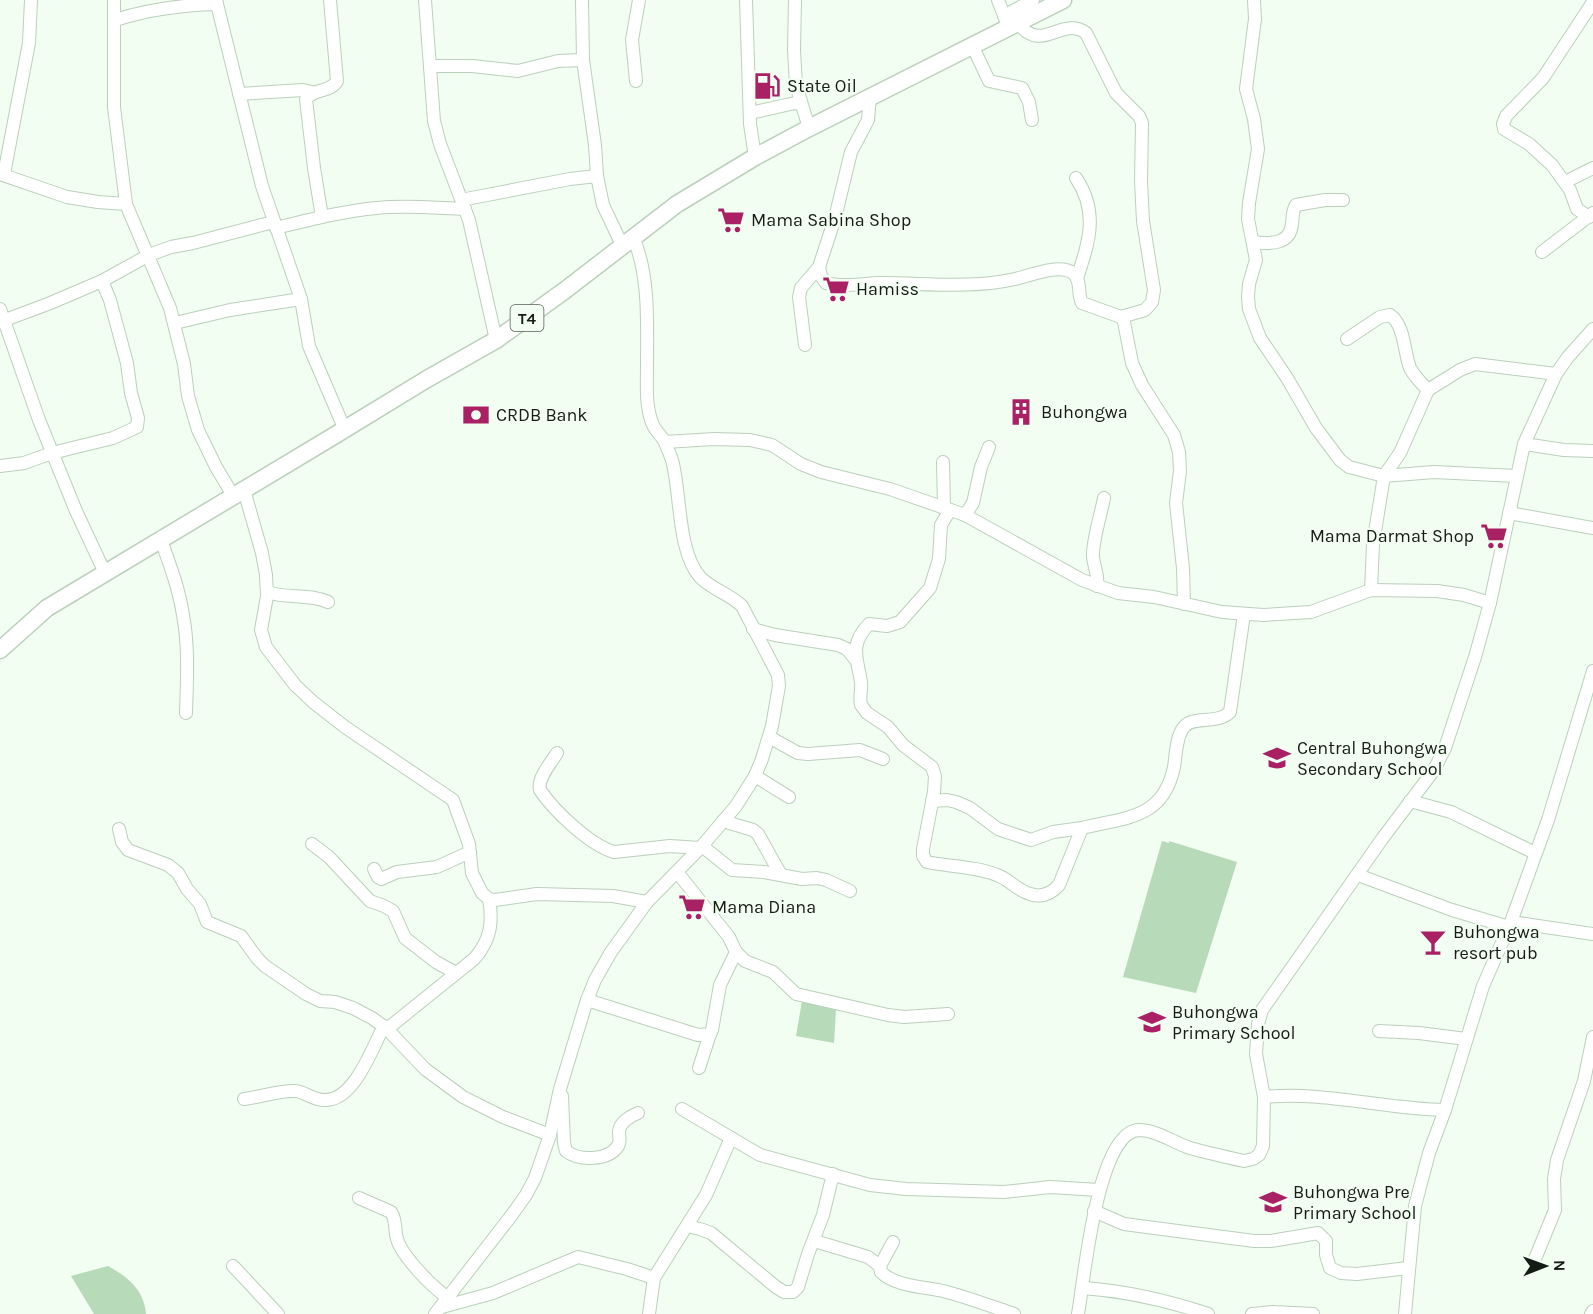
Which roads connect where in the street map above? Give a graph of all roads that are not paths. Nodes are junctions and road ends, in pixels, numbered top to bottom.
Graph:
1 (31, 0) edge
2 (114, 0) edge
3 (330, 0) edge
4 (425, 0) edge
5 (582, 0) edge
6 (639, 0) edge
7 (746, 0) edge
8 (795, 0) edge
9 (998, 0) edge
10 (1033, 0) edge
11 (1063, 0) edge
12 (1254, 0) edge
13 (216, 2) edge
14 (1593, 2) edge
15 (115, 20) junction
16 (1010, 22) junction
17 (972, 45) junction
18 (583, 60) junction
19 (429, 66) junction
20 (636, 81) dead end
21 (239, 94) junction
22 (310, 94) junction
23 (870, 96) junction
24 (801, 104) junction
25 (755, 112) dead end
26 (1032, 120) dead end
27 (809, 129) junction
28 (755, 157) junction
29 (1593, 168) edge
30 (2, 174) edge
31 (597, 176) junction
32 (1076, 178) dead end
33 (1565, 182) junction
34 (1343, 200) dead end
35 (126, 204) junction
36 (465, 204) junction
37 (1591, 215) edge
38 (322, 217) junction
39 (275, 225) junction
40 (627, 241) junction
41 (1253, 242) junction
42 (1542, 252) dead end
43 (149, 255) junction
44 (819, 267) junction
45 (1077, 278) junction
46 (102, 280) junction
47 (301, 299) junction
48 (2, 314) edge
49 (1120, 317) junction
50 (175, 323) junction
51 (1593, 329) edge
52 (1347, 339) dead end
53 (6, 340) edge
54 (496, 340) junction
55 (805, 345) dead end
56 (1556, 374) junction
57 (1428, 390) junction
58 (345, 430) junction
59 (665, 442) junction
60 (1524, 444) junction
61 (989, 447) dead end
62 (1593, 451) edge
63 (52, 453) junction
64 (944, 462) dead end
65 (0, 466) edge
66 (1384, 476) junction
67 (1516, 476) junction
68 (239, 493) junction
69 (1104, 498) dead end
70 (947, 509) junction
71 (1509, 513) junction
72 (965, 515) junction
73 (1593, 528) edge
74 (161, 540) junction
75 (105, 573) junction
76 (1097, 586) junction
77 (1371, 590) junction
78 (267, 592) junction
79 (328, 602) dead end
80 (1490, 603) junction
81 (1184, 604) junction
82 (1244, 614) junction
83 (753, 629) junction
84 (4, 641) edge
85 (855, 659) junction
86 (1593, 672) edge
87 (186, 712) dead end
88 (769, 737) junction
89 (557, 753) dead end
90 (883, 759) dead end
91 (755, 776) junction
92 (789, 797) dead end
93 (932, 801) junction
94 (1410, 801) junction
95 (723, 821) junction
96 (1082, 828) junction
97 (119, 829) dead end
98 (312, 844) dead end
99 (701, 847) junction
100 (470, 852) junction
101 (1535, 853) junction
102 (374, 869) dead end
103 (677, 872) junction
104 (781, 875) junction
105 (1358, 876) junction
106 (658, 891) junction
107 (850, 891) dead end
108 (629, 892) dead end
109 (489, 898) junction
110 (647, 902) junction
111 (1510, 925) junction
112 (1593, 934) edge
113 (736, 952) junction
114 (456, 973) junction
115 (587, 1000) junction
116 (948, 1014) dead end
117 (386, 1027) junction
118 (1379, 1031) dead end
119 (710, 1034) junction
120 (1593, 1037) edge
121 (1466, 1039) junction
122 (699, 1068) dead end
123 (560, 1089) junction
124 (1264, 1097) junction
125 (244, 1099) dead end
126 (682, 1109) dead end
127 (1445, 1110) junction
128 (638, 1113) dead end
129 (550, 1135) junction
130 (731, 1138) junction
131 (833, 1174) junction
132 (1099, 1190) junction
133 (359, 1198) dead end
134 (1095, 1211) junction
135 (687, 1226) junction
136 (818, 1242) dead end
137 (893, 1242) dead end
138 (1535, 1259) dead end
139 (234, 1266) dead end
140 (880, 1266) junction
141 (1408, 1268) junction
142 (654, 1278) junction
143 (1083, 1288) junction
144 (439, 1309) edge
145 (278, 1314) edge
146 (649, 1314) edge
147 (1014, 1314) edge
148 (1078, 1314) edge
149 (1208, 1314) edge
150 (1252, 1314) edge
151 (1313, 1314) edge
152 (1405, 1314) edge

1 - 30 street
2 - 15 street
3 - 22 street
4 - 19 street
5 - 18 street
6 - 20 street
7 - 28 street
8 - 24 street
9 - 16 street
10 - 16 street
11 - 16 highway, T4
12 - 41 street
13 - 15 street
13 - 21 street
14 - 33 street
15 - 35 street
16 - 17 highway, T4
16 - 49 street
17 - 23 highway, T4
17 - 26 street
18 - 19 street
18 - 31 street
19 - 36 street
21 - 22 street
21 - 39 street
22 - 38 street
23 - 27 highway, T4
23 - 44 street
24 - 25 street
24 - 27 street
27 - 28 highway, T4
28 - 40 highway, T4
29 - 33 street
30 - 35 street
31 - 36 street
31 - 40 street
32 - 45 street
33 - 37 street
34 - 41 street
35 - 43 street
36 - 38 street
36 - 54 street
37 - 42 street
38 - 39 street
39 - 43 street
39 - 47 street
40 - 54 highway, T4
40 - 59 street
41 - 66 street
43 - 46 street
43 - 50 street
44 - 45 street
44 - 55 street
45 - 49 street
46 - 48 street
46 - 63 street
47 - 50 street
47 - 58 street
48 - 53 street
49 - 81 street
50 - 68 street
51 - 56 street
52 - 57 street
53 - 63 street
54 - 58 highway, T4
56 - 57 street
56 - 60 street
57 - 66 street
58 - 68 highway, T4
59 - 70 street
59 - 83 street
60 - 62 street
60 - 67 street
61 - 72 street
63 - 65 street
63 - 75 street
64 - 70 street
66 - 67 street
66 - 77 street
67 - 71 street
68 - 74 highway, T4
68 - 78 street
69 - 76 street
70 - 72 street
70 - 85 street
71 - 73 street
71 - 80 street
72 - 76 street
74 - 75 highway, T4
74 - 87 street
75 - 84 highway, T4
76 - 81 street
77 - 80 street
77 - 82 street
78 - 79 street
78 - 100 street
80 - 94 street
81 - 82 street
82 - 96 street
83 - 85 street
83 - 88 street
85 - 93 street
86 - 101 street
88 - 90 street
88 - 91 street
89 - 99 street
91 - 92 street
91 - 95 street
93 - 96 street
93 - 96 street
94 - 101 street
94 - 105 street
95 - 99 street
95 - 104 street
97 - 117 street
98 - 114 street
99 - 103 street
99 - 104 street
100 - 102 street
100 - 109 street
101 - 111 street
103 - 106 street
103 - 113 street
104 - 107 street
105 - 111 street
105 - 124 street
106 - 108 street
106 - 110 street
109 - 110 street
109 - 114 street
110 - 115 street
111 - 112 street
111 - 121 street
113 - 116 street
113 - 119 street
114 - 117 street
115 - 119 street
115 - 123 street
117 - 125 street
117 - 129 street
118 - 121 street
119 - 122 street
120 - 138 street
121 - 127 street
123 - 128 street
123 - 129 street
124 - 127 street
124 - 132 street
126 - 130 street
127 - 141 street
129 - 144 street
130 - 131 street
130 - 135 street
131 - 132 street
131 - 135 street
132 - 134 street
133 - 144 street
134 - 141 street
134 - 143 street
135 - 142 street
136 - 140 street
137 - 140 street
139 - 145 street
140 - 147 street
141 - 152 street
142 - 144 street
142 - 146 street
143 - 148 street
143 - 149 street
150 - 151 street

